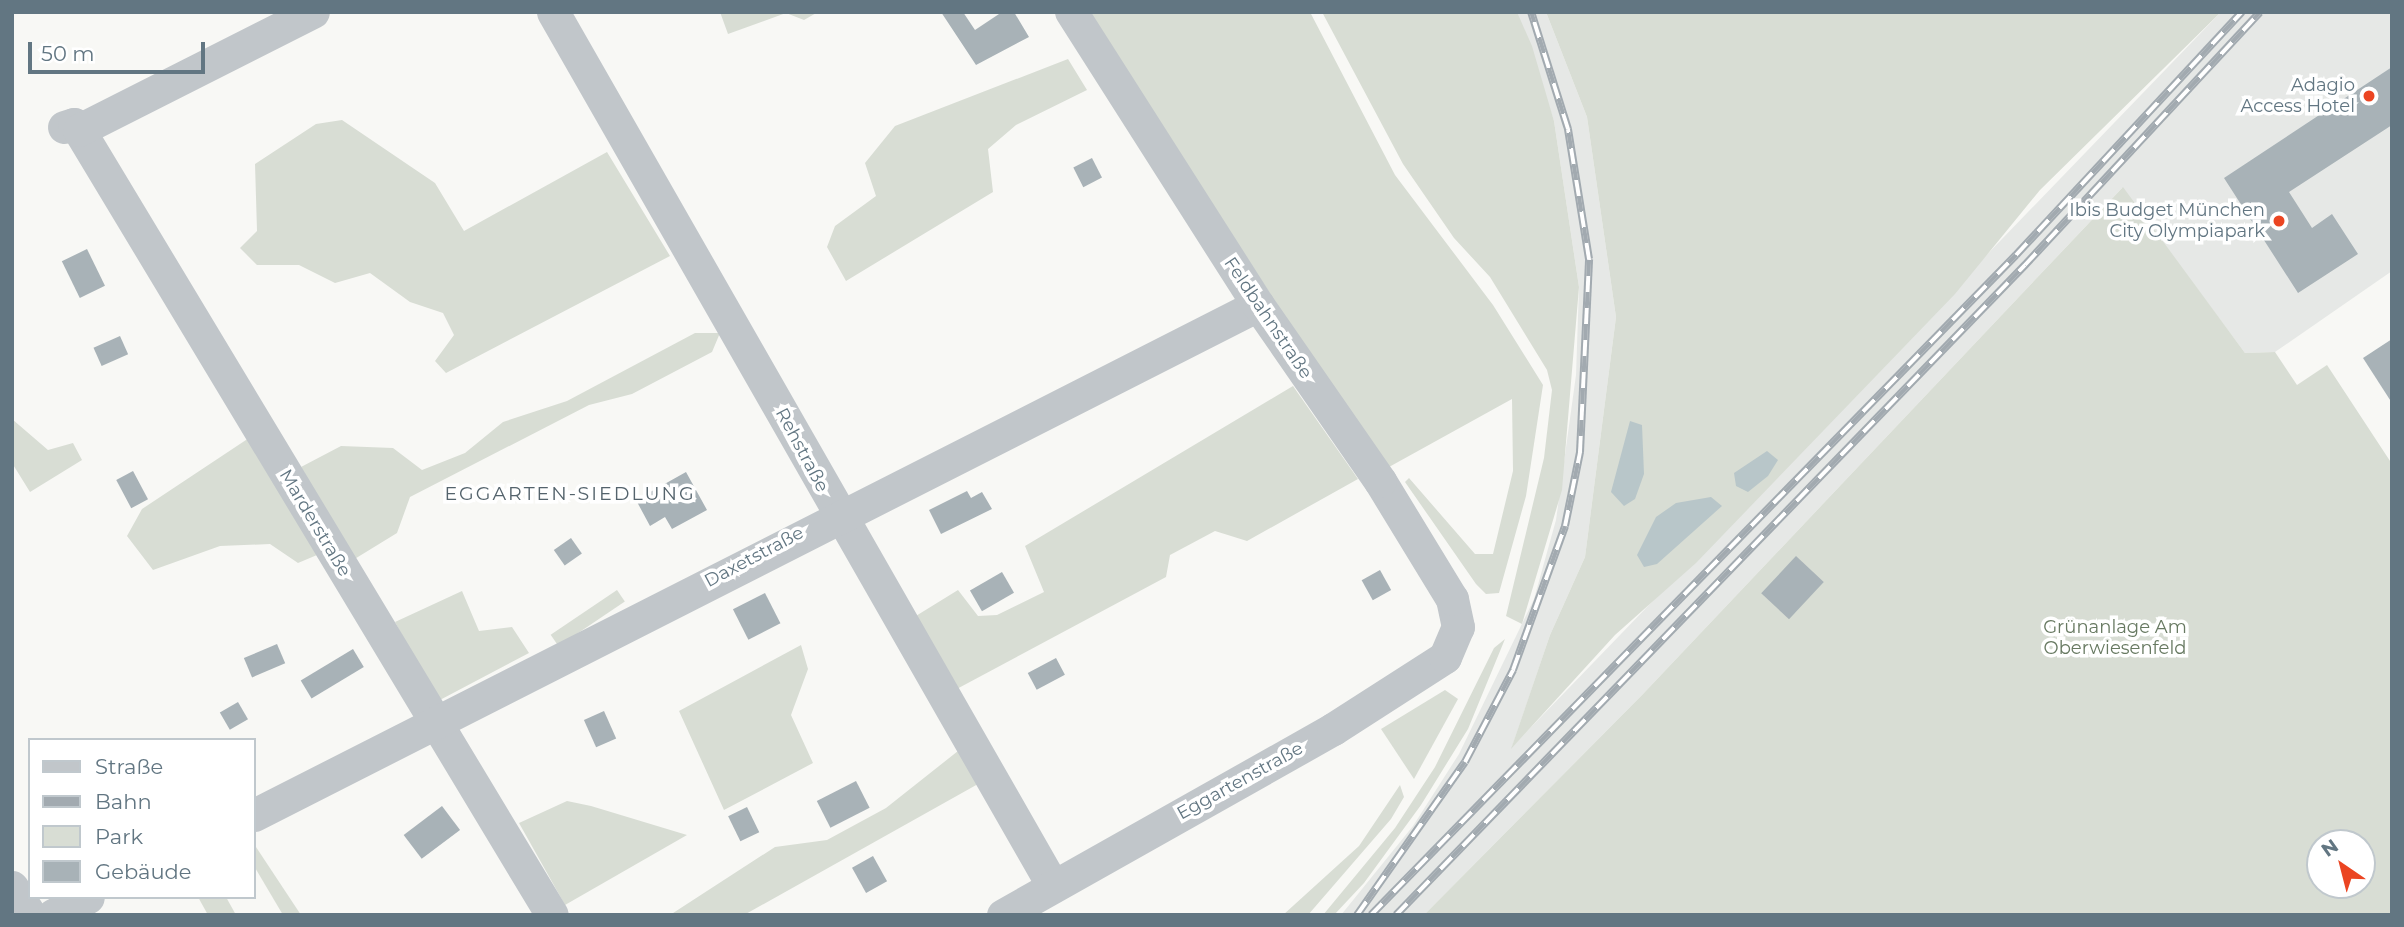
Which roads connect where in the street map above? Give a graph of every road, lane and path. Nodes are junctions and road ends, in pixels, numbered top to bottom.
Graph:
1 (313, 12) edge
2 (553, 12) edge
3 (1071, 12) edge
4 (1258, 305) junction
5 (836, 514) junction
6 (1458, 627) joint
7 (436, 724) junction
8 (256, 814) edge
9 (12, 887) edge
10 (1053, 887) junction
11 (84, 899) edge
12 (30, 915) edge
13 (53, 915) edge
14 (552, 915) edge
15 (1003, 915) edge

1 - 7 street, Marderstraße
2 - 5 street, Rehstraße
3 - 4 street, Feldbahnstraße
4 - 5 street, Daxetstraße
4 - 6 street, Feldbahnstraße
5 - 7 street, Daxetstraße
5 - 10 street, Rehstraße
6 - 10 street, Eggartenstraße
7 - 8 street, Daxetstraße
7 - 14 street, Marderstraße
9 - 12 street
10 - 15 street, Eggartenstraße
11 - 13 street

